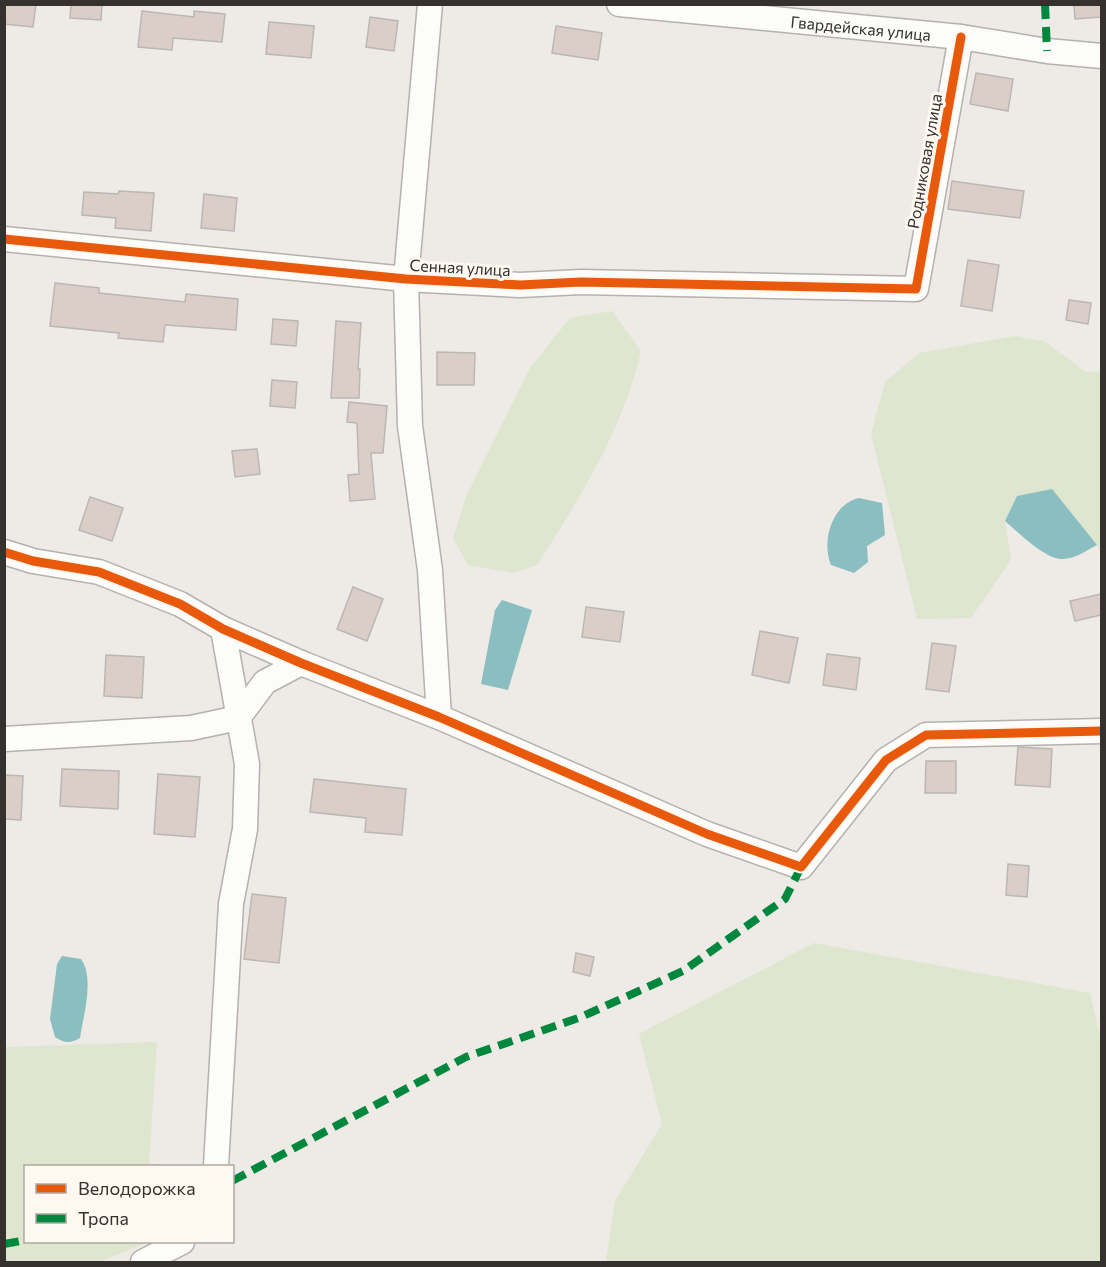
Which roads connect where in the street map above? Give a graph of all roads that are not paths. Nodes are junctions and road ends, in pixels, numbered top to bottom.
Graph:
1 (430, 4) edge
2 (619, 4) edge
3 (961, 38) junction
4 (1101, 56) edge
5 (4, 239) edge
6 (406, 279) junction
7 (916, 289) joint
8 (4, 552) edge
9 (223, 629) junction
10 (301, 663) junction
11 (439, 717) junction
12 (238, 718) junction
13 (1101, 731) edge
14 (4, 739) edge
15 (216, 1165) edge
16 (180, 1243) edge
17 (142, 1263) edge

1 - 6 street
2 - 3 street, Гвардейская улица
3 - 4 street, Гвардейская улица
3 - 7 street, Родниковая улица
5 - 6 street, Сенная улица
6 - 7 street, Сенная улица
6 - 11 street
8 - 9 street
9 - 10 street
9 - 12 street
10 - 11 street
10 - 12 street
11 - 13 street
12 - 14 street
12 - 15 street
16 - 17 street

